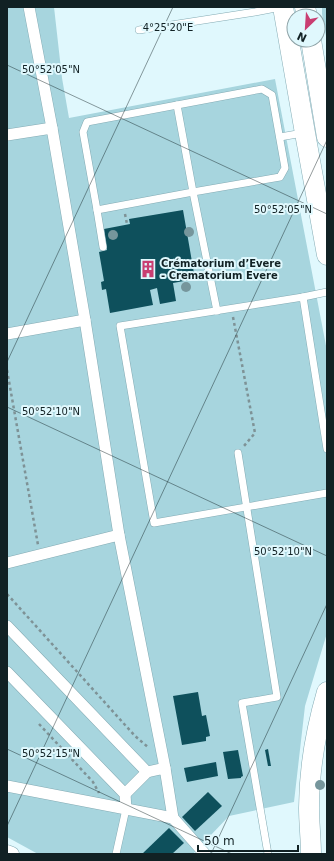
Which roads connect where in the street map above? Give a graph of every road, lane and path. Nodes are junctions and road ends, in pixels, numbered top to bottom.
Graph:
1 (29, 7) edge
2 (282, 7) edge
3 (139, 30) dead end
4 (312, 48) edge
5 (177, 105) junction
6 (52, 128) junction
7 (305, 133) junction
8 (7, 135) edge
9 (280, 137) junction
10 (327, 137) edge
11 (193, 192) junction
12 (96, 210) junction
13 (125, 214) dead end
14 (127, 224) dead end
15 (102, 247) dead end
16 (327, 255) edge
17 (327, 292) edge
18 (303, 297) junction
19 (231, 308) junction
20 (217, 311) junction
21 (85, 320) junction
22 (7, 334) edge
23 (7, 370) edge
24 (327, 449) edge
25 (238, 454) joint
26 (327, 493) edge
27 (247, 506) junction
28 (119, 535) junction
29 (39, 555) junction
30 (7, 563) edge
31 (7, 594) edge
32 (7, 626) edge
33 (7, 672) edge
34 (327, 692) edge
35 (34, 719) dead end
36 (164, 762) junction
37 (147, 772) junction
38 (7, 786) edge
39 (125, 794) junction
40 (106, 805) junction
41 (126, 809) junction
42 (173, 818) junction
43 (7, 852) edge
44 (12, 854) edge
45 (116, 854) edge
46 (205, 854) edge
47 (268, 854) edge
48 (311, 854) edge

1 - 6 street
2 - 3 lane
2 - 7 main road
4 - 10 main road
5 - 9 lane
5 - 11 lane
5 - 12 lane
6 - 8 street
6 - 21 street
7 - 9 lane
7 - 16 main road
9 - 11 lane
11 - 12 lane
11 - 20 lane
12 - 15 lane
13 - 14 path
17 - 18 lane
18 - 19 lane
18 - 24 lane
19 - 20 lane
19 - 25 path
20 - 27 lane
21 - 22 street
21 - 28 street
23 - 29 path
25 - 27 lane
26 - 27 lane
27 - 47 lane
28 - 29 street
28 - 36 street
29 - 30 street
31 - 36 path
32 - 37 street
33 - 39 street
34 - 48 main road
35 - 40 path
36 - 37 street
36 - 42 street
37 - 39 street
38 - 40 street
39 - 41 street
40 - 41 street
41 - 42 street
41 - 45 lane
42 - 46 street
43 - 44 street

